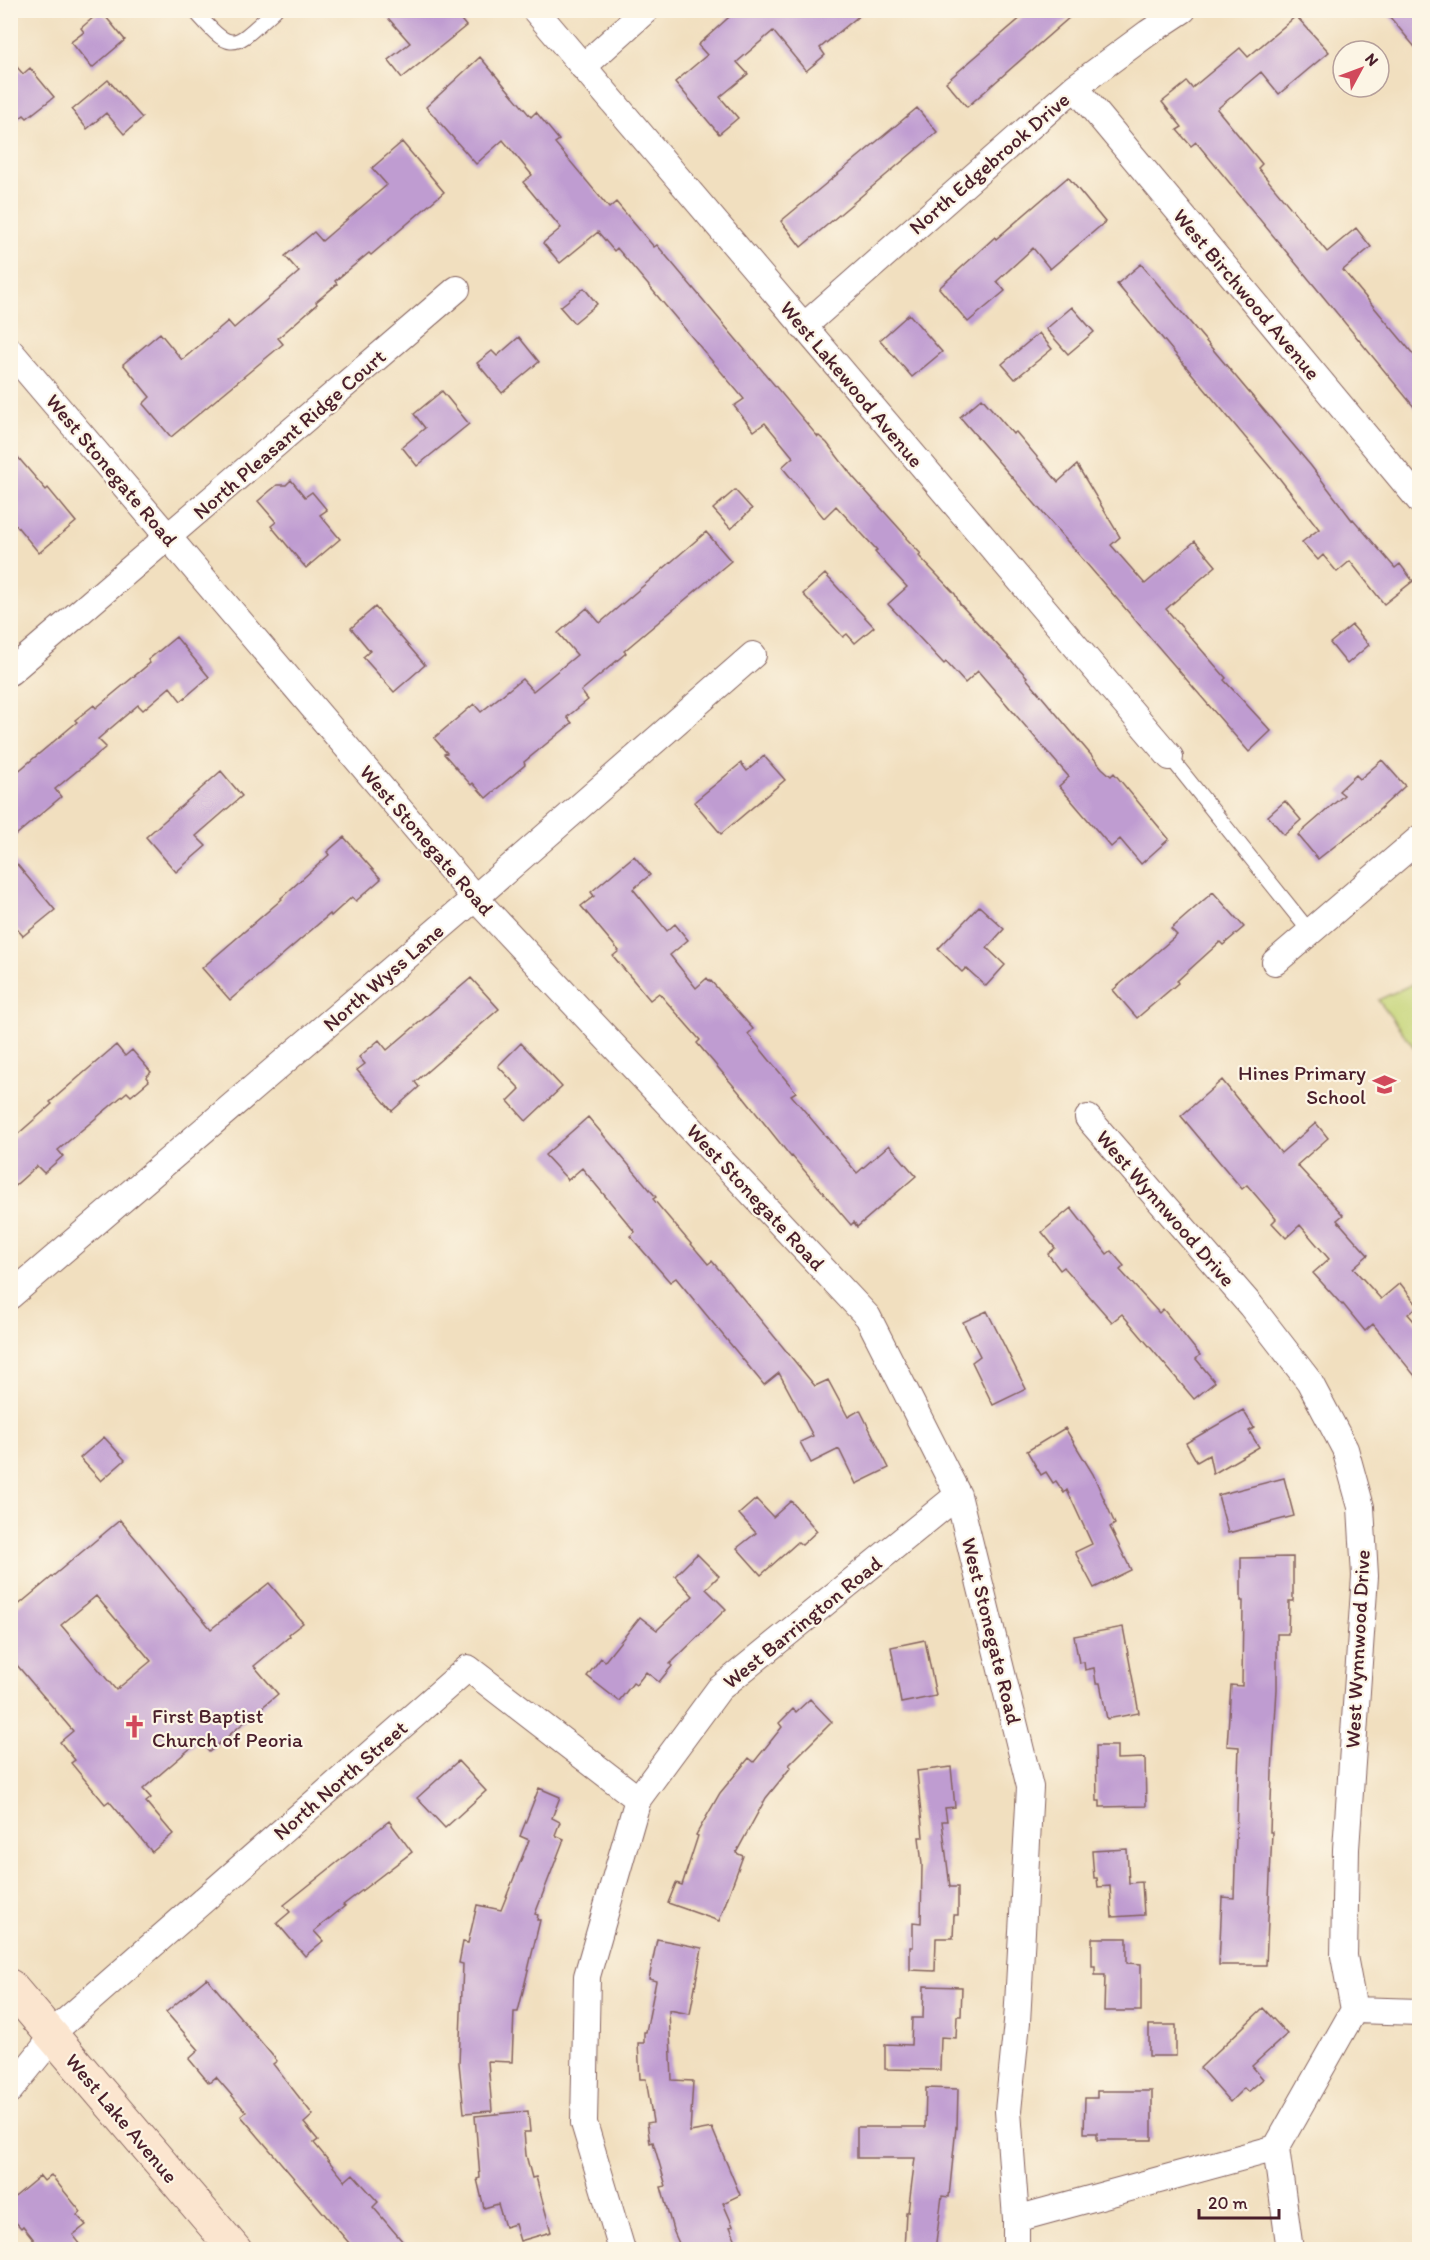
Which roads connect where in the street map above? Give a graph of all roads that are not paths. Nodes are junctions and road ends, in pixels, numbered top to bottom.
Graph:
1 (194, 10) edge
2 (275, 10) edge
3 (536, 10) edge
4 (646, 10) edge
5 (1183, 10) edge
6 (583, 67) junction
7 (1075, 87) junction
8 (458, 289) dead end
9 (803, 327) junction
10 (10, 351) edge
11 (1419, 501) edge
12 (169, 537) junction
13 (753, 656) dead end
14 (10, 672) edge
15 (1170, 757) joint
16 (1419, 838) edge
17 (475, 898) junction
18 (1310, 932) junction
19 (1275, 962) dead end
20 (1088, 1118) dead end
21 (10, 1296) edge
22 (958, 1495) junction
23 (638, 1799) junction
24 (10, 1986) edge
25 (1354, 2010) junction
26 (1419, 2012) edge
27 (52, 2035) junction
28 (10, 2090) edge
29 (1276, 2148) junction
30 (1016, 2219) junction
31 (235, 2250) edge
32 (622, 2250) edge
33 (1016, 2250) edge
34 (1290, 2250) edge

1 - 2 lane
3 - 6 street, West Lakewood Avenue
4 - 6 street
5 - 7 street, North Edgebrook Drive
6 - 9 street, West Lakewood Avenue
7 - 9 street, North Edgebrook Drive
7 - 11 street, West Birchwood Avenue
8 - 12 street, North Pleasant Ridge Court
9 - 15 street, West Lakewood Avenue
10 - 12 street, West Stonegate Road
12 - 14 street, North Pleasant Ridge Court
12 - 17 street, West Stonegate Road
13 - 17 street, North Wyss Lane
15 - 18 lane
16 - 18 street
17 - 21 street, North Wyss Lane
17 - 22 street, West Stonegate Road
18 - 19 street
20 - 25 street, West Wynnwood Drive
22 - 23 street, West Barrington Road
22 - 30 street, West Stonegate Road
23 - 27 street, North North Street
23 - 32 street, West Barrington Road
24 - 27 street, West Lake Avenue
25 - 26 street
25 - 29 street
27 - 28 street
27 - 31 street, West Lake Avenue
29 - 30 street
29 - 34 street
30 - 33 street, West Stonegate Road

